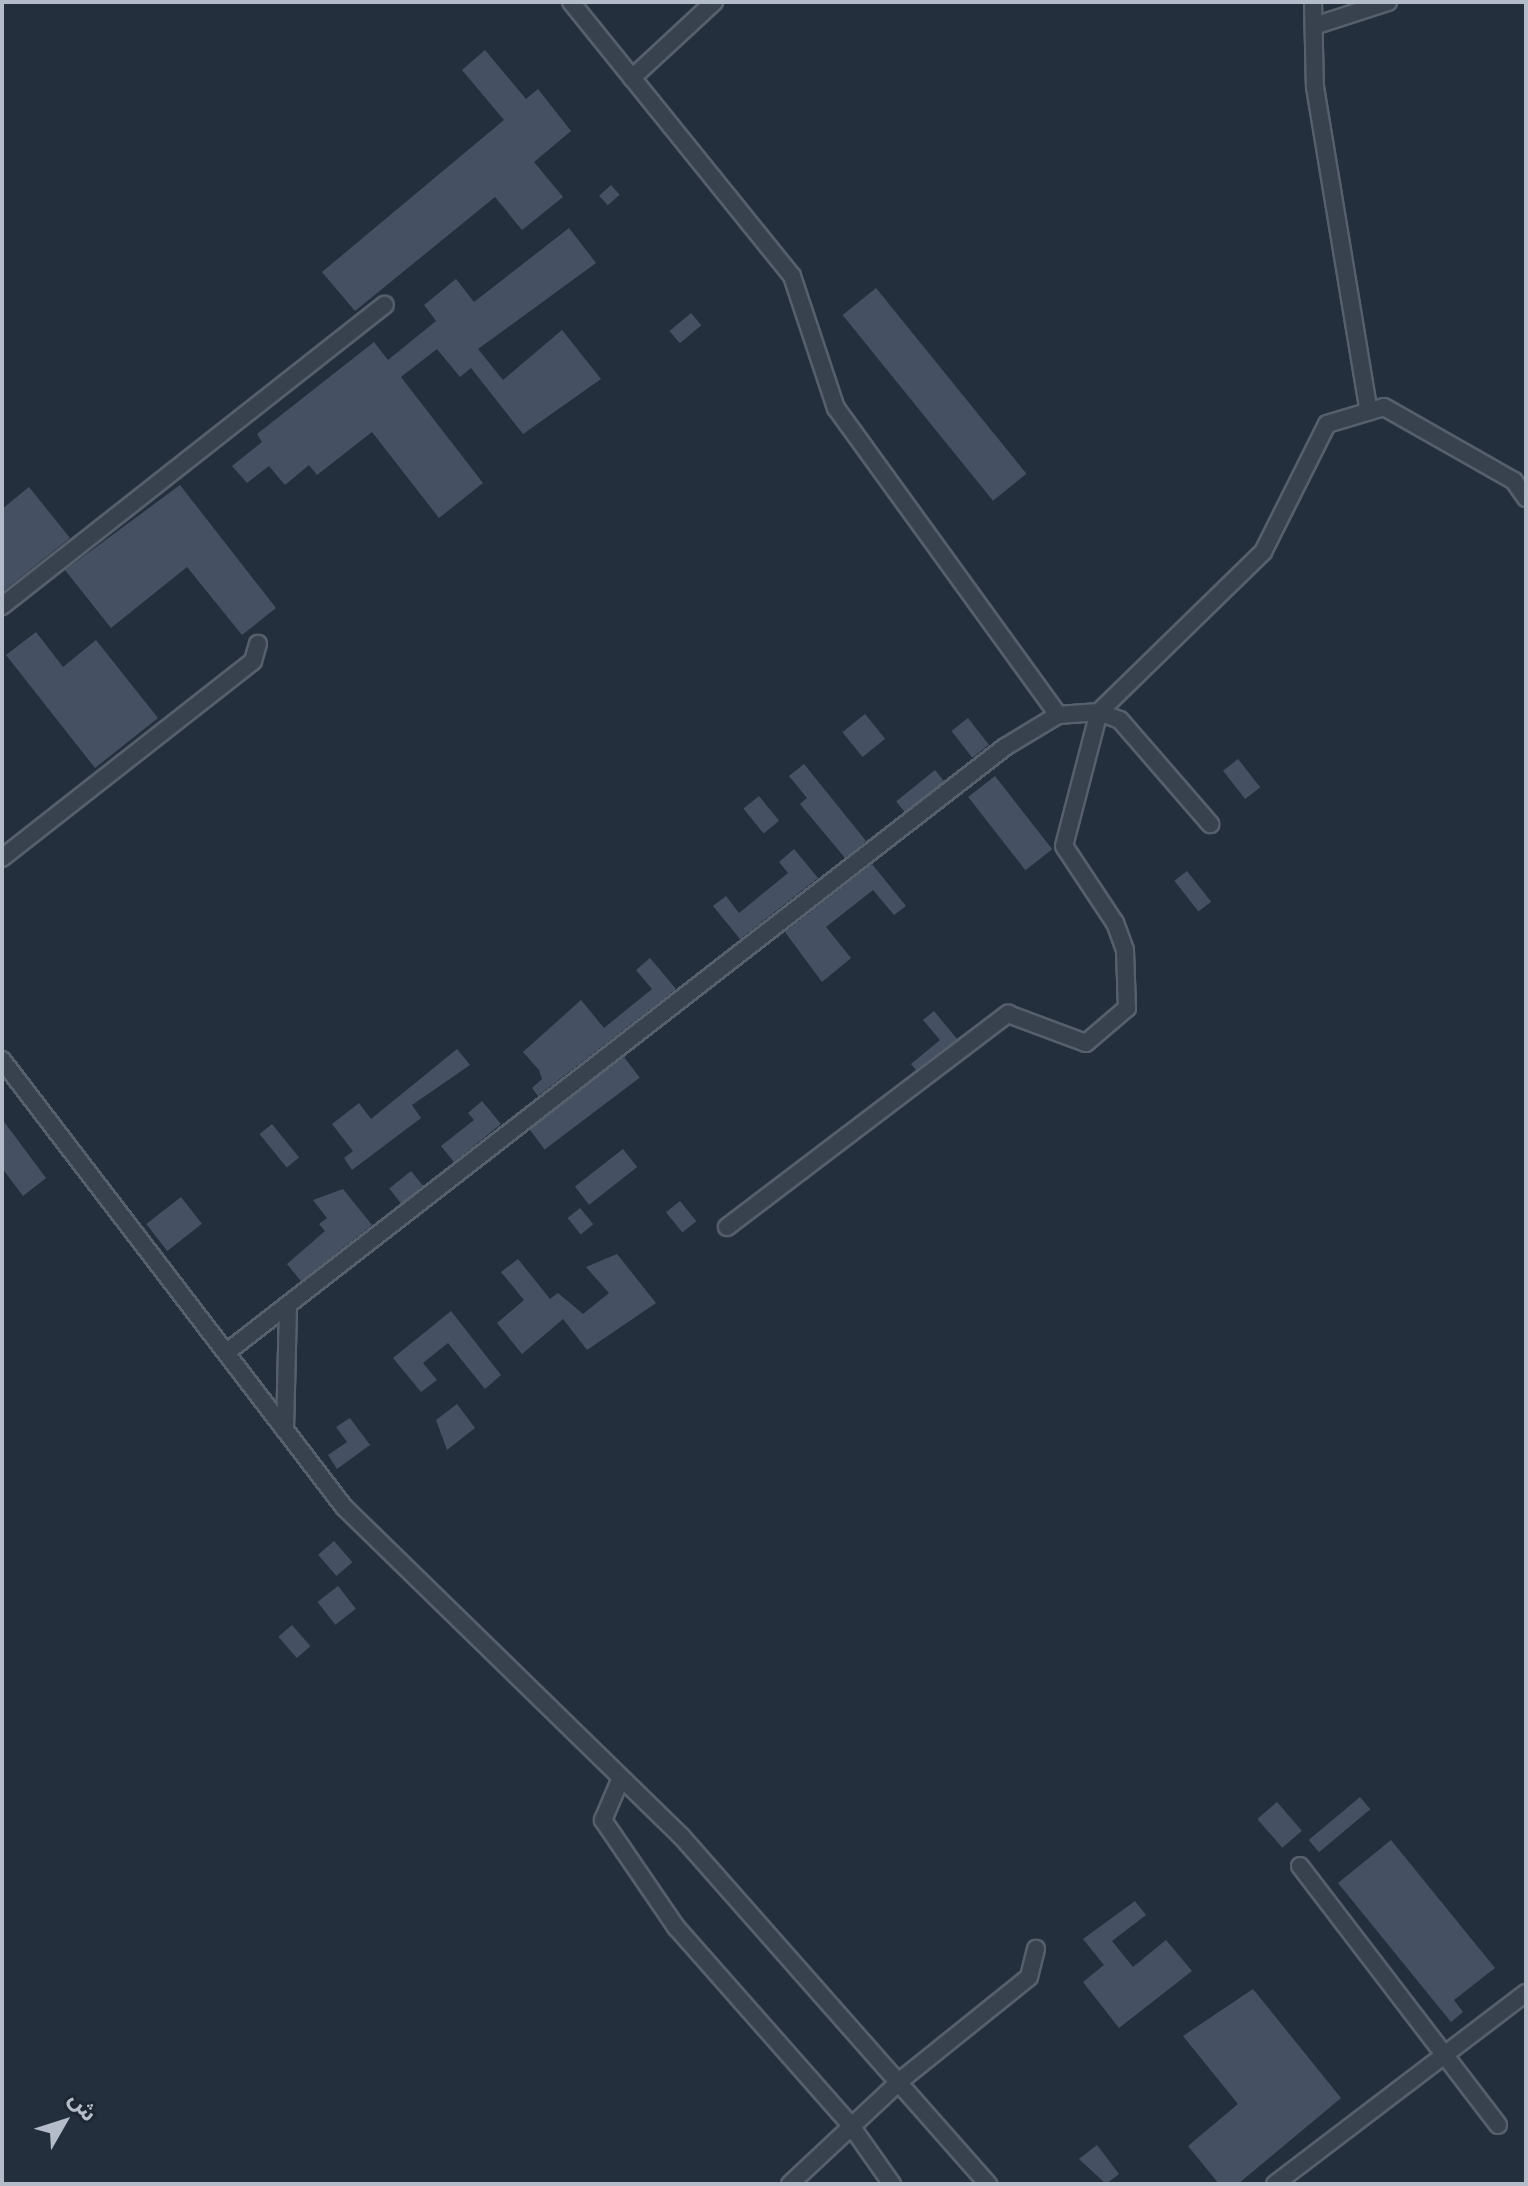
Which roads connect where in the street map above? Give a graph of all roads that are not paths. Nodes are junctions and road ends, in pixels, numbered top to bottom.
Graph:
1 (571, 2) edge
2 (714, 2) edge
3 (1313, 2) edge
4 (1388, 2) edge
5 (1314, 26) junction
6 (632, 78) junction
7 (385, 305) dead end
8 (1369, 412) junction
9 (1526, 498) edge
10 (2, 606) edge
11 (258, 644) dead end
12 (1099, 712) junction
13 (1058, 715) junction
14 (1210, 824) dead end
15 (2, 858) edge
16 (2, 1060) edge
17 (727, 1227) dead end
18 (288, 1305) junction
19 (227, 1352) junction
20 (285, 1430) junction
21 (621, 1778) junction
22 (1300, 1866) dead end
23 (1036, 1949) dead end
24 (1526, 1993) edge
25 (1447, 2053) junction
26 (901, 2080) junction
27 (1498, 2125) dead end
28 (854, 2131) junction
29 (790, 2184) edge
30 (892, 2184) edge
31 (988, 2184) edge
32 (1275, 2184) edge

1 - 6 street
2 - 6 street
3 - 5 street
4 - 5 street
5 - 8 street
6 - 13 street
7 - 10 street
8 - 9 street
8 - 12 street
11 - 15 street
12 - 13 street
12 - 14 street
12 - 17 street
13 - 18 street
16 - 19 street
18 - 19 street
18 - 20 street
19 - 20 street
20 - 21 street
21 - 26 street
21 - 28 street
22 - 25 street
23 - 26 street
24 - 25 street
25 - 27 street
25 - 32 street
26 - 28 street
26 - 31 street
28 - 29 street
28 - 30 street

